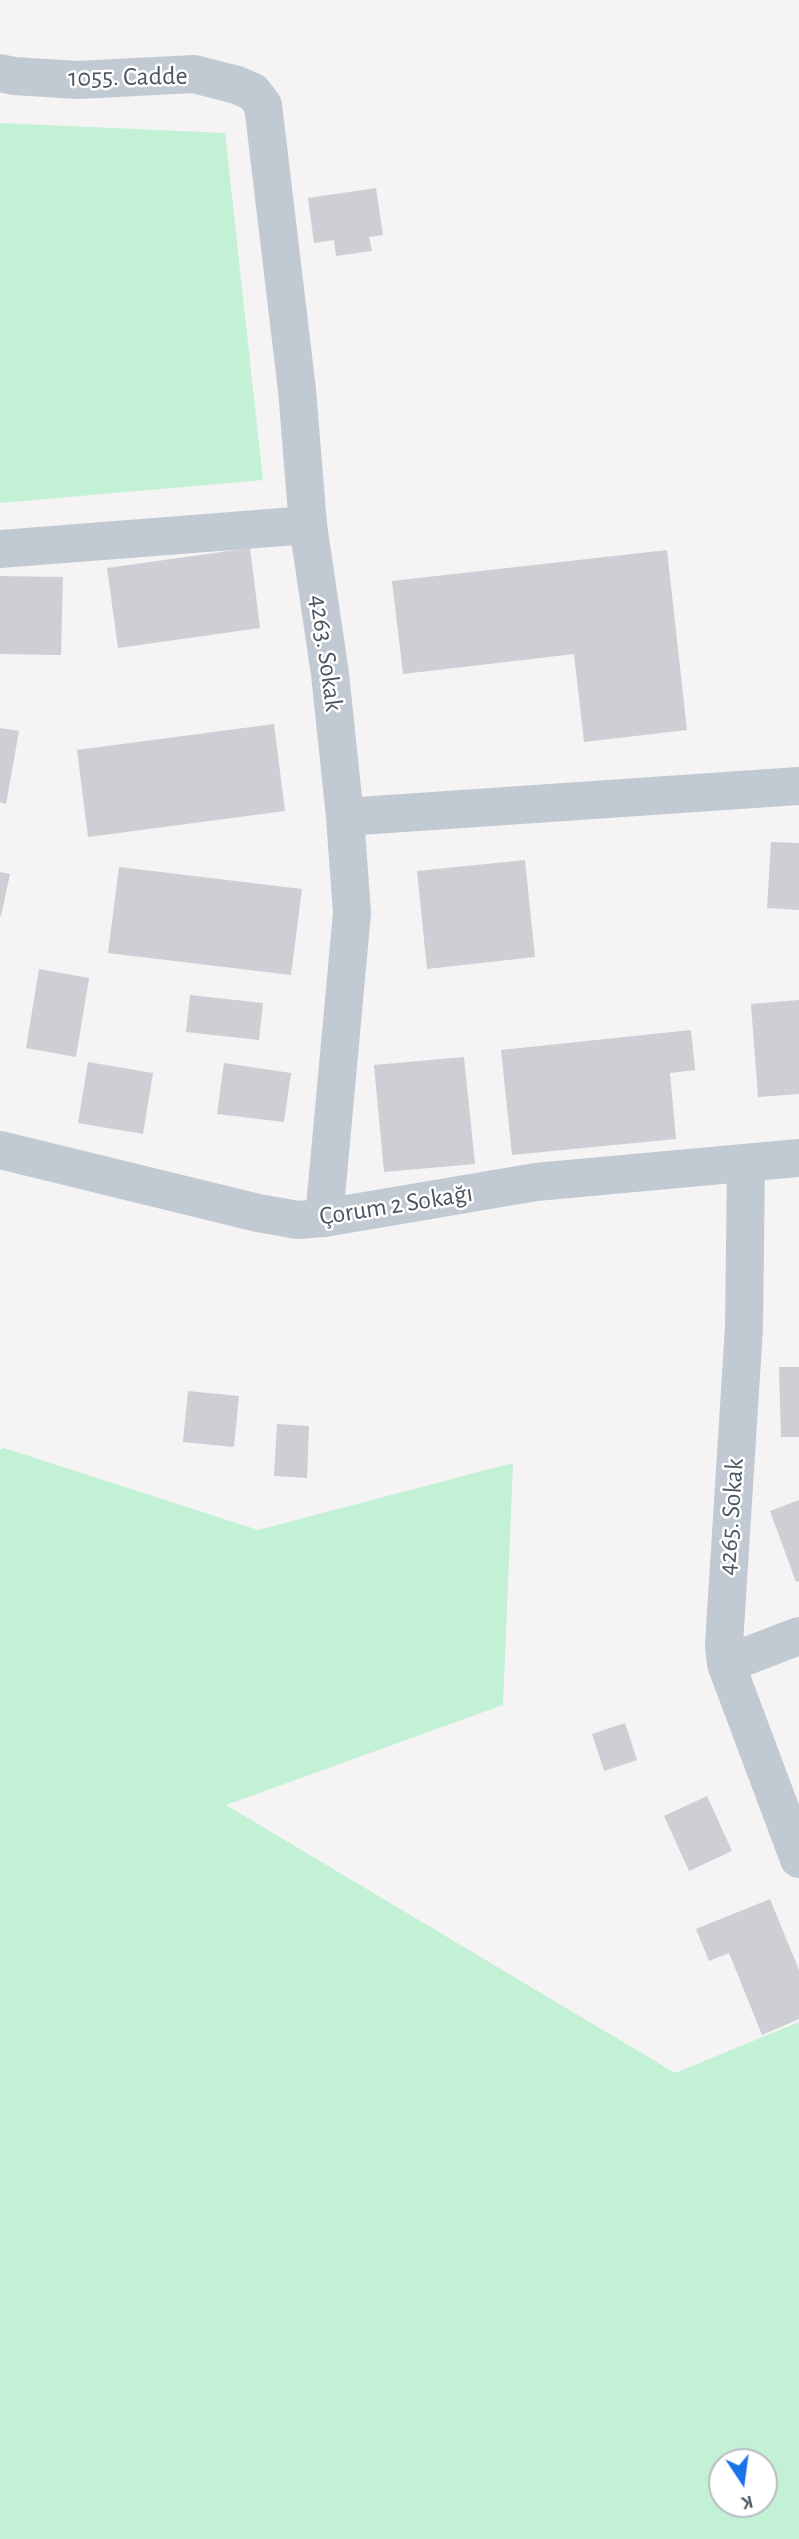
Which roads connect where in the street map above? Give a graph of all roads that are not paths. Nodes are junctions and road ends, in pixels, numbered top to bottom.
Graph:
1 (0, 73) edge
2 (254, 92) joint
3 (308, 525) junction
4 (0, 549) edge
5 (799, 786) edge
6 (345, 817) junction
7 (0, 1150) edge
8 (799, 1158) edge
9 (746, 1163) junction
10 (324, 1219) junction
11 (799, 1636) edge
12 (726, 1664) junction
13 (799, 1859) edge

1 - 2 street, 1055. Cadde
2 - 3 street, 4263. Sokak
3 - 4 street
3 - 6 street, 4263. Sokak
5 - 6 street
6 - 10 street, 4263. Sokak
7 - 10 street, Çorum 2 Sokağı
8 - 9 street, Çorum 2 Sokağı
9 - 10 street, Çorum 2 Sokağı
9 - 12 street, 4265. Sokak
11 - 12 street
12 - 13 street, 4265. Sokak

